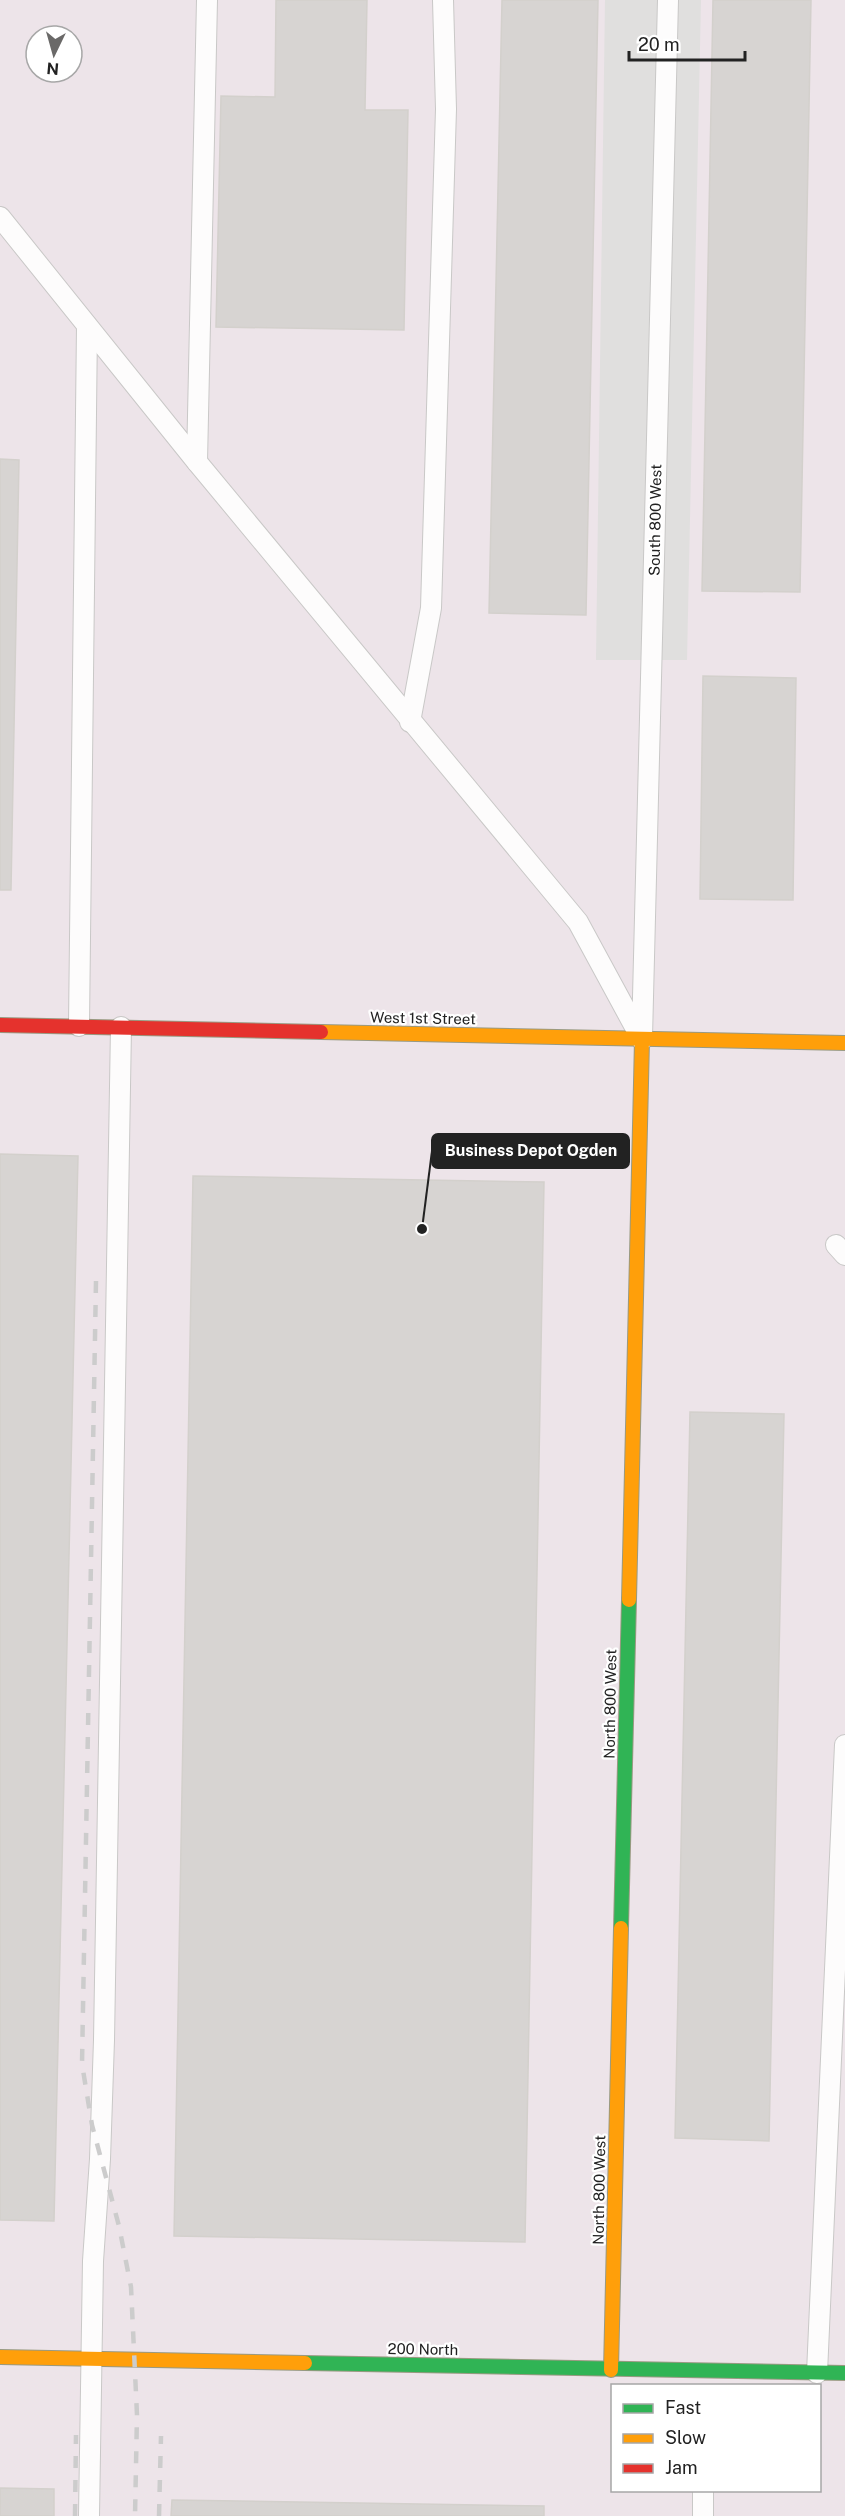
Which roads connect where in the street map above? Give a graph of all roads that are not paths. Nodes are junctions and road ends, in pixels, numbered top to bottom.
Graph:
1 (207, 0) edge
2 (443, 0) edge
3 (668, 0) edge
4 (0, 217) edge
5 (87, 326) junction
6 (197, 462) junction
7 (410, 722) junction
8 (0, 1025) edge
9 (79, 1026) junction
10 (121, 1027) junction
11 (642, 1040) junction
12 (845, 1044) edge
13 (845, 1745) edge
14 (0, 2357) edge
15 (91, 2360) junction
16 (611, 2370) junction
17 (817, 2373) junction
18 (845, 2373) edge
19 (705, 2378) edge
20 (703, 2492) edge
21 (89, 2516) edge
22 (703, 2516) edge

1 - 6 lane
2 - 7 lane
3 - 11 lane, South 800 West
4 - 5 lane
5 - 6 lane
5 - 9 lane
6 - 7 lane
7 - 11 lane
8 - 9 street, West 1st Street
9 - 10 street, West 1st Street
10 - 11 street, West 1st Street
10 - 15 lane
11 - 12 street, West 1st Street
11 - 16 street, North 800 West
13 - 17 lane
14 - 15 street, 200 North
15 - 16 street, 200 North
15 - 21 lane
16 - 19 street, 200 North
17 - 18 street, 200 North
17 - 19 street, 200 North
20 - 22 lane

